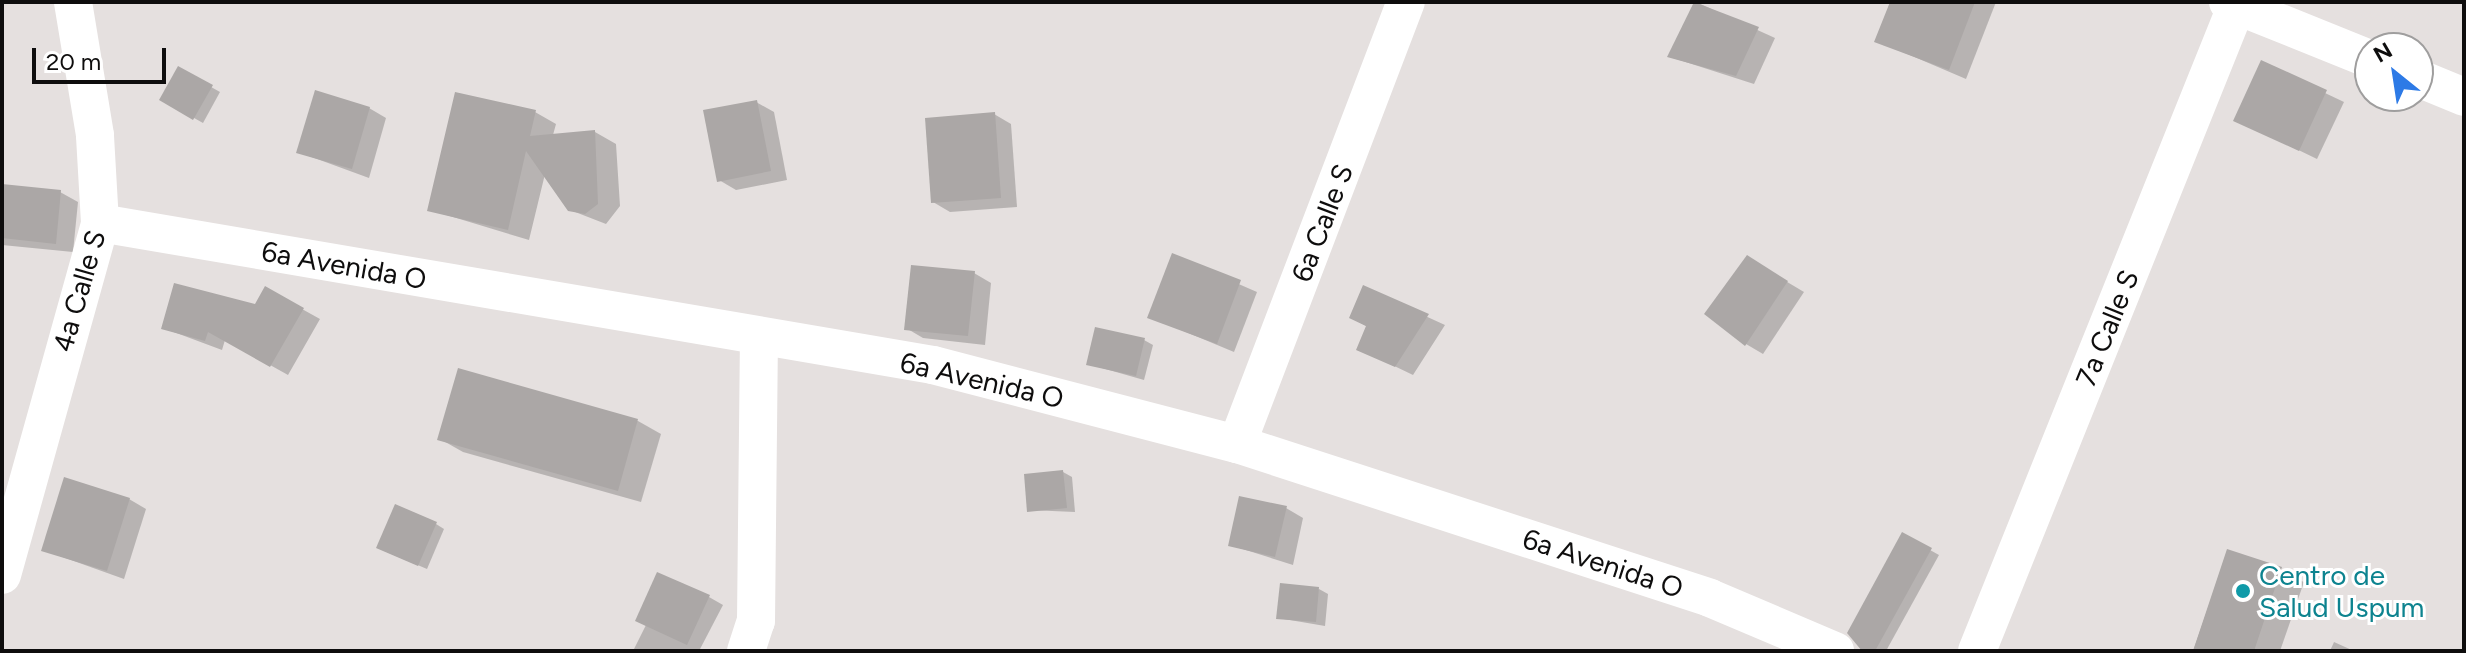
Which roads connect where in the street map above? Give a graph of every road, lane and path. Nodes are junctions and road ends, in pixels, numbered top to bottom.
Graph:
1 (73, 2) edge
2 (1406, 2) edge
3 (2234, 3) edge
4 (2354, 52) edge
5 (2434, 85) edge
6 (2464, 97) edge
7 (100, 223) junction
8 (759, 336) junction
9 (1237, 444) junction
10 (2, 575) edge
11 (746, 651) edge
12 (1835, 651) edge
13 (1977, 651) edge

1 - 7 street, 4a Calle S
2 - 9 street, 6a Calle S
3 - 4 street
3 - 13 street, 7a Calle S
5 - 6 street
7 - 8 street, 6a Avenida O
7 - 10 street, 4a Calle S
8 - 9 street, 6a Avenida O
8 - 11 street
9 - 12 street, 6a Avenida O

